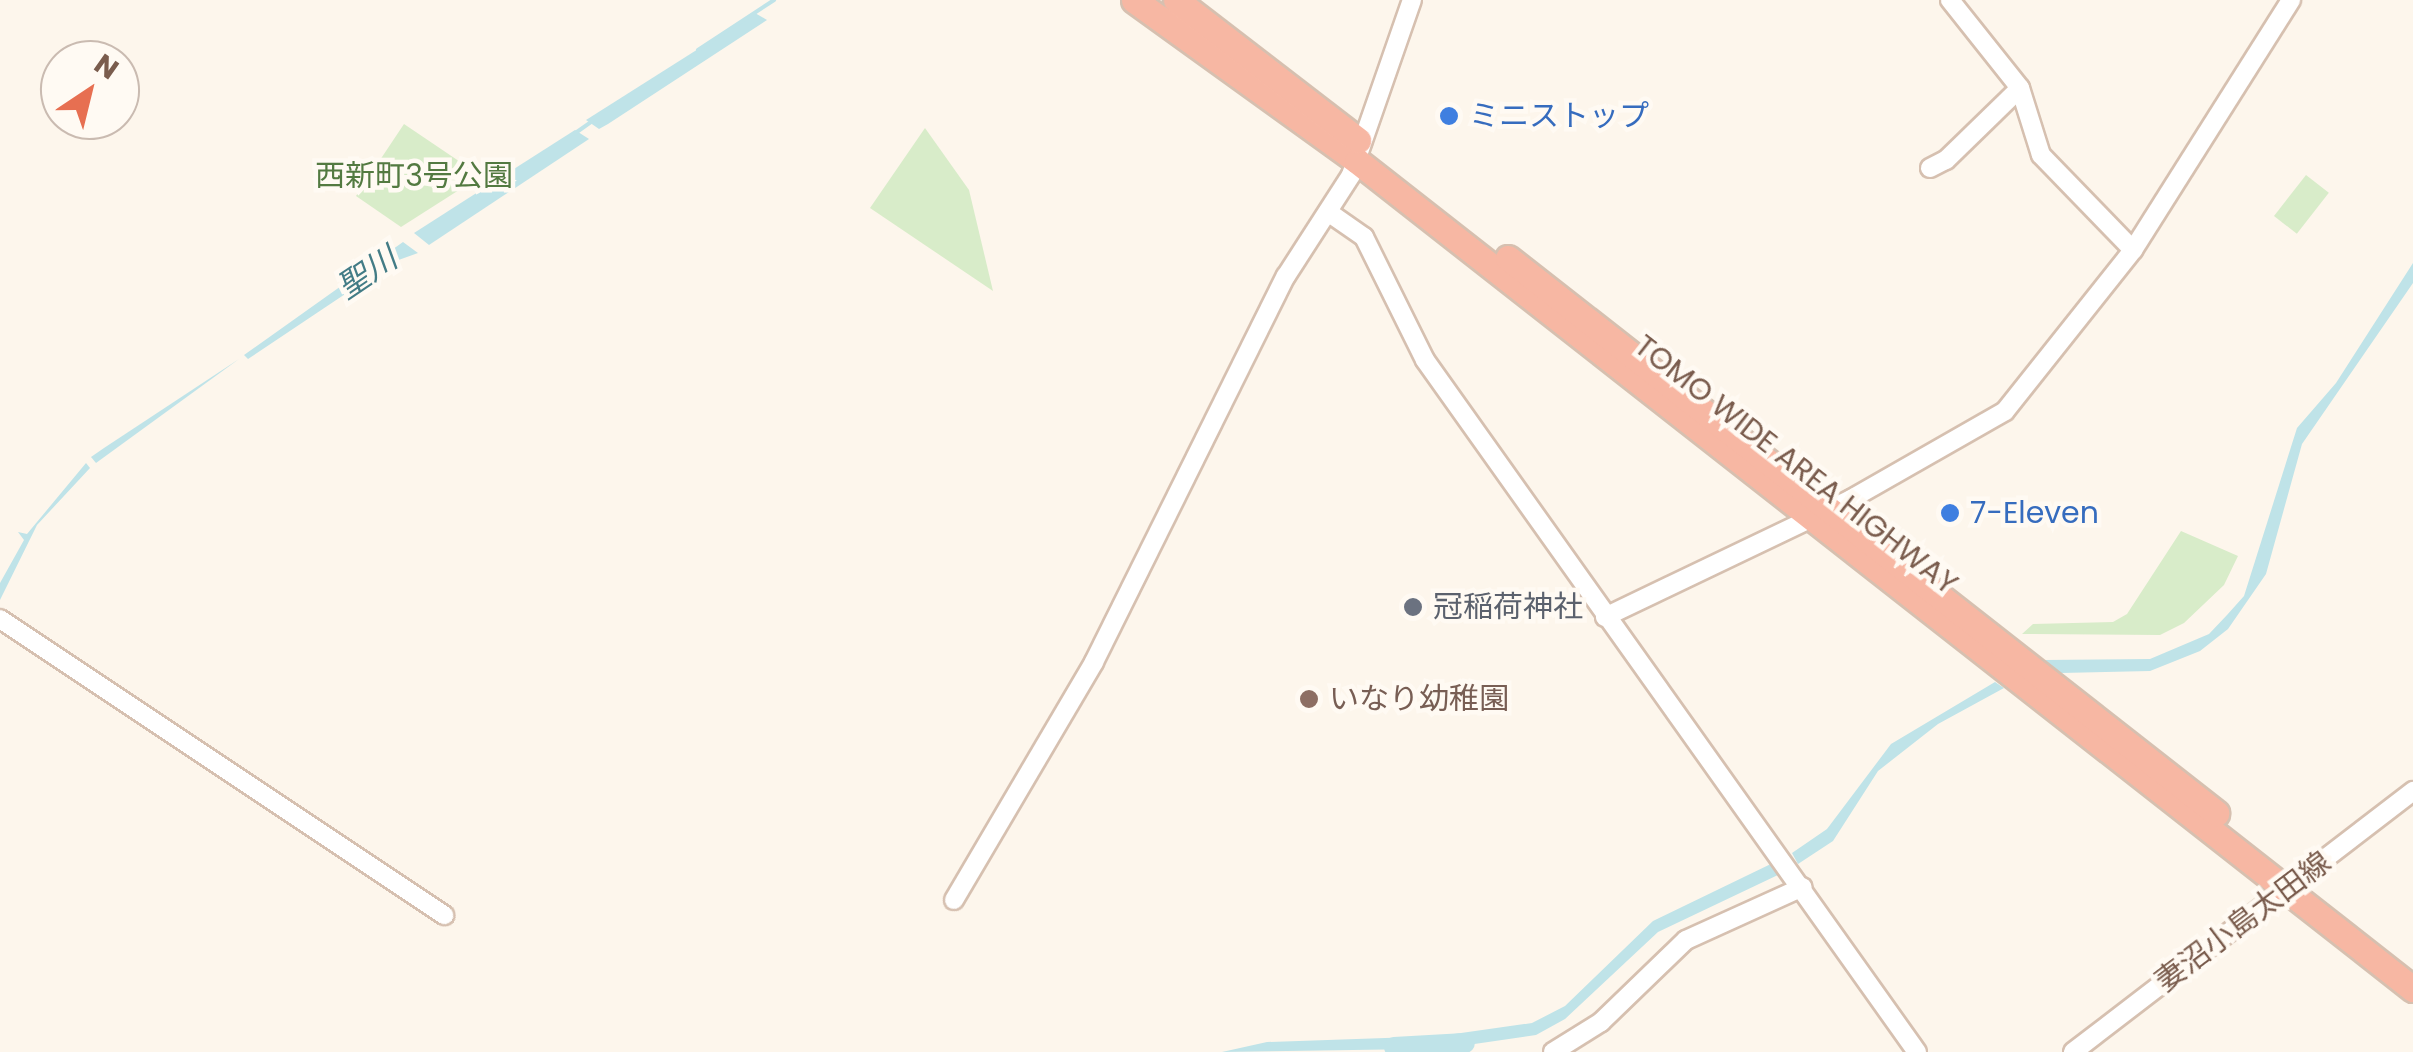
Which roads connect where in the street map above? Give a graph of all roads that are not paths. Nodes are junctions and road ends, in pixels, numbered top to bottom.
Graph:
1 (1134, 0) edge
2 (1176, 0) edge
3 (1412, 0) edge
4 (1950, 0) edge
5 (2291, 0) edge
6 (2020, 88) junction
7 (1360, 153) junction
8 (1930, 168) dead end
9 (1328, 212) junction
10 (2134, 250) junction
11 (1820, 514) junction
12 (1606, 617) junction
13 (3, 621) edge
14 (2413, 791) edge
15 (1801, 884) junction
16 (2293, 884) junction
17 (954, 900) dead end
18 (444, 914) dead end
19 (2413, 967) edge
20 (2413, 989) edge
21 (1552, 1052) edge
22 (1917, 1052) edge
23 (2073, 1052) edge

1 - 7 highway, TOMO WIDE AREA HIGHWAY
2 - 7 highway, TOMO WIDE AREA HIGHWAY
3 - 7 street
4 - 6 street
5 - 10 street
6 - 8 street
6 - 10 street
7 - 9 street
7 - 11 highway, TOMO WIDE AREA HIGHWAY
9 - 12 street
9 - 17 street
10 - 11 street
11 - 12 street
11 - 16 highway, TOMO WIDE AREA HIGHWAY
12 - 15 street
13 - 18 street
14 - 16 street, 妻沼小島太田線
15 - 21 street
15 - 22 street
16 - 19 highway, TOMO WIDE AREA HIGHWAY
16 - 20 highway, TOMO WIDE AREA HIGHWAY
16 - 23 street, 妻沼小島太田線

